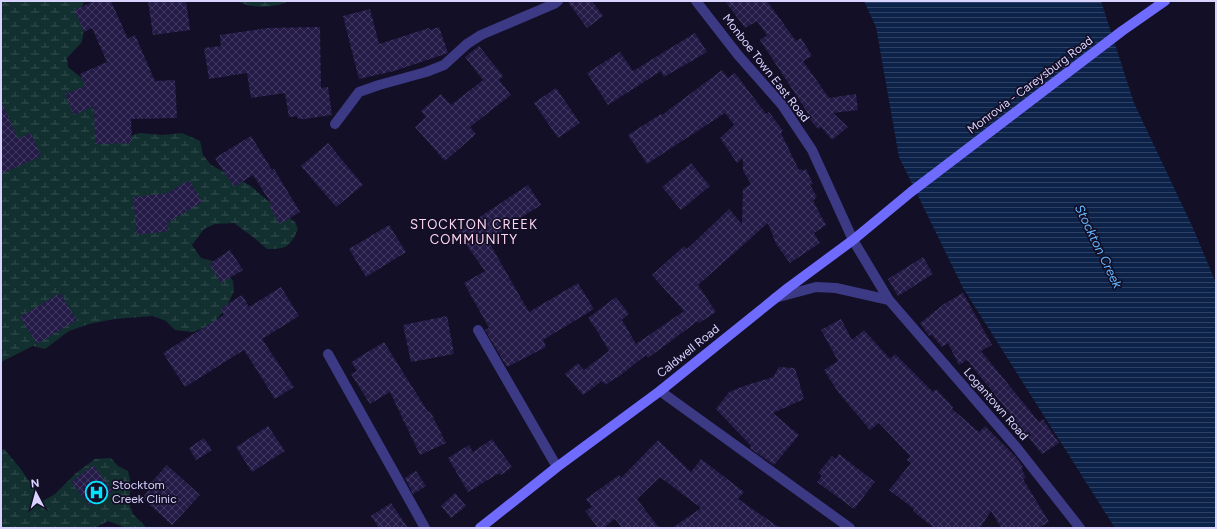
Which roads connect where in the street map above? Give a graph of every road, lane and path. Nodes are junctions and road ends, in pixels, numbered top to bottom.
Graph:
1 (558, 1) edge
2 (696, 1) edge
3 (1165, 1) edge
4 (335, 124) dead end
5 (911, 192) joint
6 (853, 240) junction
7 (775, 298) junction
8 (889, 300) junction
9 (478, 330) dead end
10 (328, 354) dead end
11 (660, 391) junction
12 (557, 467) junction
13 (425, 528) edge
14 (480, 528) edge
15 (850, 528) edge
16 (1080, 528) edge

1 - 4 street
2 - 6 street, Monboe Town East Road
3 - 5 main road, Monrovia - Careysburg Road
5 - 6 main road, Caldwell Road
6 - 7 main road, Caldwell Road
6 - 8 street, Logantown Road
7 - 8 street
7 - 11 main road, Caldwell Road
8 - 16 street, Logantown Road
9 - 12 street
10 - 13 street
11 - 12 main road, Caldwell Road
11 - 15 street
12 - 14 main road, Caldwell Road

